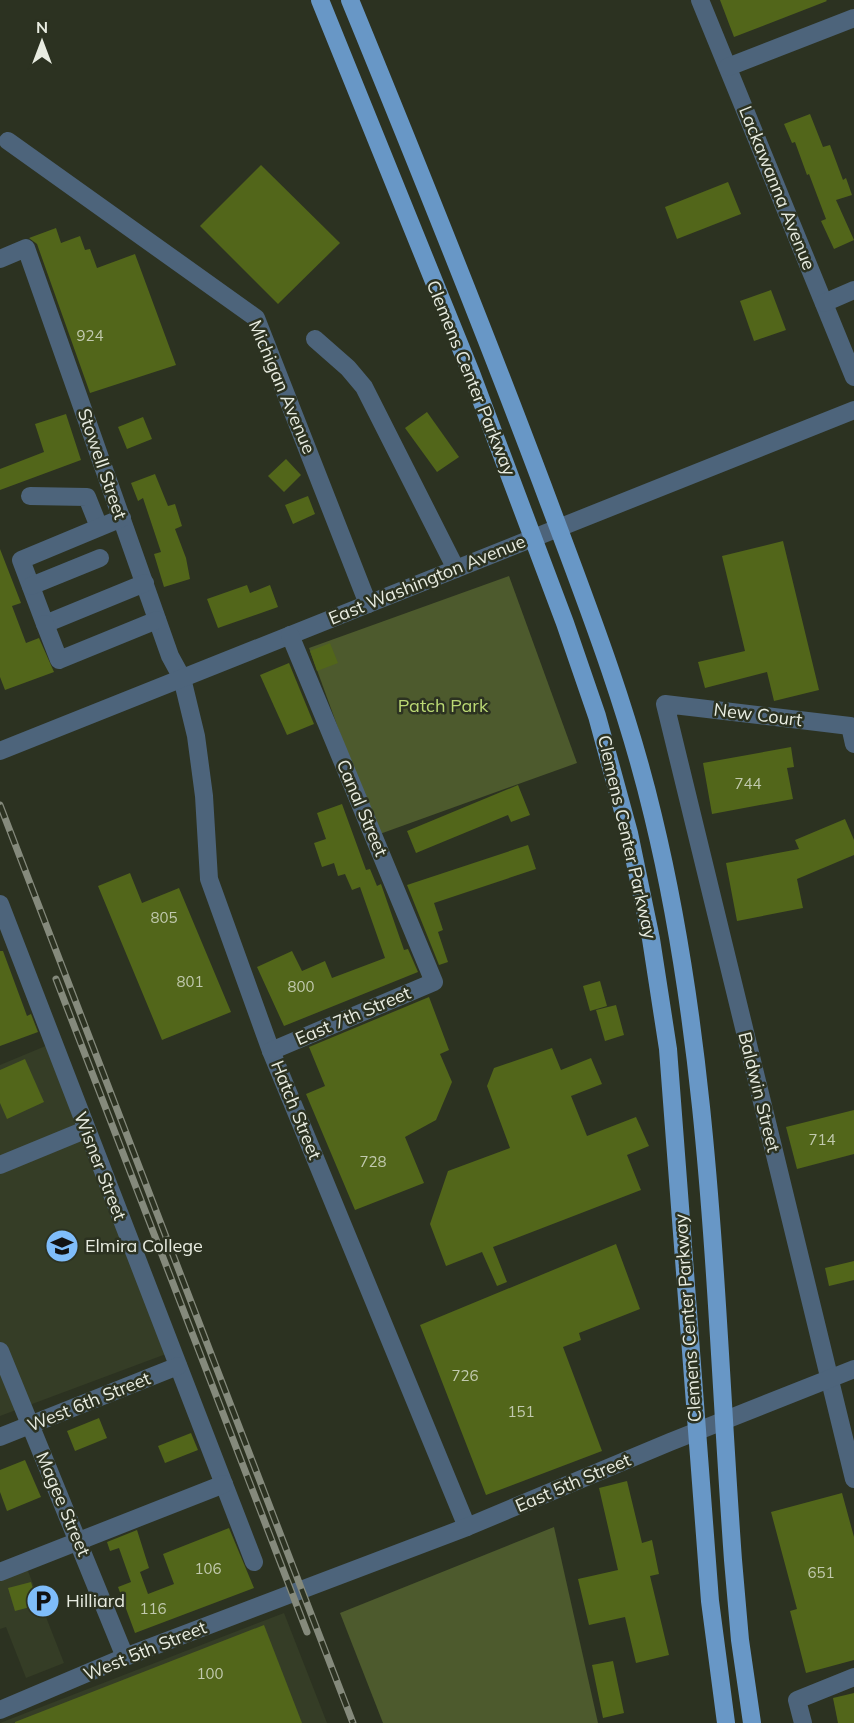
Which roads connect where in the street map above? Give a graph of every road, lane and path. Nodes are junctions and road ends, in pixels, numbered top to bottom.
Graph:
1 (320, 0) edge
2 (350, 0) edge
3 (700, 0) edge
4 (854, 18) edge
5 (728, 67) junction
6 (8, 141) dead end
7 (0, 259) edge
8 (854, 290) edge
9 (824, 303) junction
10 (315, 339) dead end
11 (854, 377) edge
12 (854, 410) edge
13 (111, 487) junction
14 (30, 496) dead end
15 (87, 497) junction
16 (122, 518) junction
17 (99, 527) junction
18 (558, 528) junction
19 (533, 538) junction
20 (100, 558) dead end
21 (456, 569) junction
22 (145, 583) junction
23 (31, 586) junction
24 (368, 604) junction
25 (157, 620) junction
26 (45, 624) junction
27 (290, 635) junction
28 (182, 678) junction
29 (666, 704) joint
30 (852, 735) edge
31 (0, 751) edge
32 (0, 904) edge
33 (434, 982) joint
34 (271, 1050) junction
35 (86, 1130) junction
36 (0, 1165) edge
37 (0, 1351) edge
38 (178, 1366) junction
39 (854, 1369) edge
40 (829, 1379) junction
41 (723, 1421) junction
42 (30, 1426) junction
43 (695, 1432) junction
44 (0, 1437) edge
45 (854, 1479) edge
46 (224, 1484) junction
47 (467, 1527) junction
48 (78, 1541) junction
49 (254, 1562) dead end
50 (0, 1572) edge
51 (291, 1593) joint
52 (125, 1657) junction
53 (854, 1677) edge
54 (0, 1710) edge
55 (726, 1723) edge
56 (752, 1723) edge
57 (803, 1723) edge

1 - 19 main road, Clemens Center Parkway
2 - 18 main road, Clemens Center Parkway
3 - 5 street, Lackawanna Avenue
4 - 5 street
5 - 9 street, Lackawanna Avenue
6 - 24 street, Michigan Avenue
7 - 13 street, Stowell Street
8 - 9 street
9 - 11 street, Lackawanna Avenue
10 - 21 street
12 - 18 street, East Washington Avenue
13 - 15 street
13 - 16 street, Stowell Street
14 - 15 street
15 - 17 street
16 - 17 street
16 - 22 street, Stowell Street
17 - 23 street
18 - 19 street, East Washington Avenue
18 - 41 main road, Clemens Center Parkway
19 - 21 street, East Washington Avenue
19 - 43 main road, Clemens Center Parkway
20 - 23 street
21 - 24 street, East Washington Avenue
22 - 25 street, Stowell Street
22 - 26 street
23 - 26 street
24 - 27 street, East Washington Avenue
25 - 26 street
25 - 28 street, Stowell Street
27 - 28 street, East Washington Avenue
27 - 33 street, Canal Street
28 - 31 street, East Washington Avenue
28 - 34 street, Hatch Street
29 - 30 street, New Court
29 - 40 street, Baldwin Street
32 - 35 street, Wisner Street
33 - 34 street, East 7th Street
34 - 47 street, Hatch Street
35 - 36 street
35 - 38 street, Wisner Street
37 - 42 street, Magee Street
38 - 42 street, West 6th Street
38 - 46 street, Wisner Street
39 - 40 street, East 5th Street
40 - 41 street, East 5th Street
40 - 45 street, Baldwin Street
41 - 43 street, East 5th Street
41 - 56 main road, Clemens Center Parkway
42 - 44 street, West 6th Street
42 - 48 street, Magee Street
43 - 47 street, East 5th Street
43 - 55 main road, Clemens Center Parkway
46 - 48 street
46 - 49 street, Wisner Street
47 - 51 street, East 5th Street
48 - 50 street
48 - 52 street, Magee Street
51 - 52 street, West 5th Street
52 - 54 street, West 5th Street
53 - 57 street

